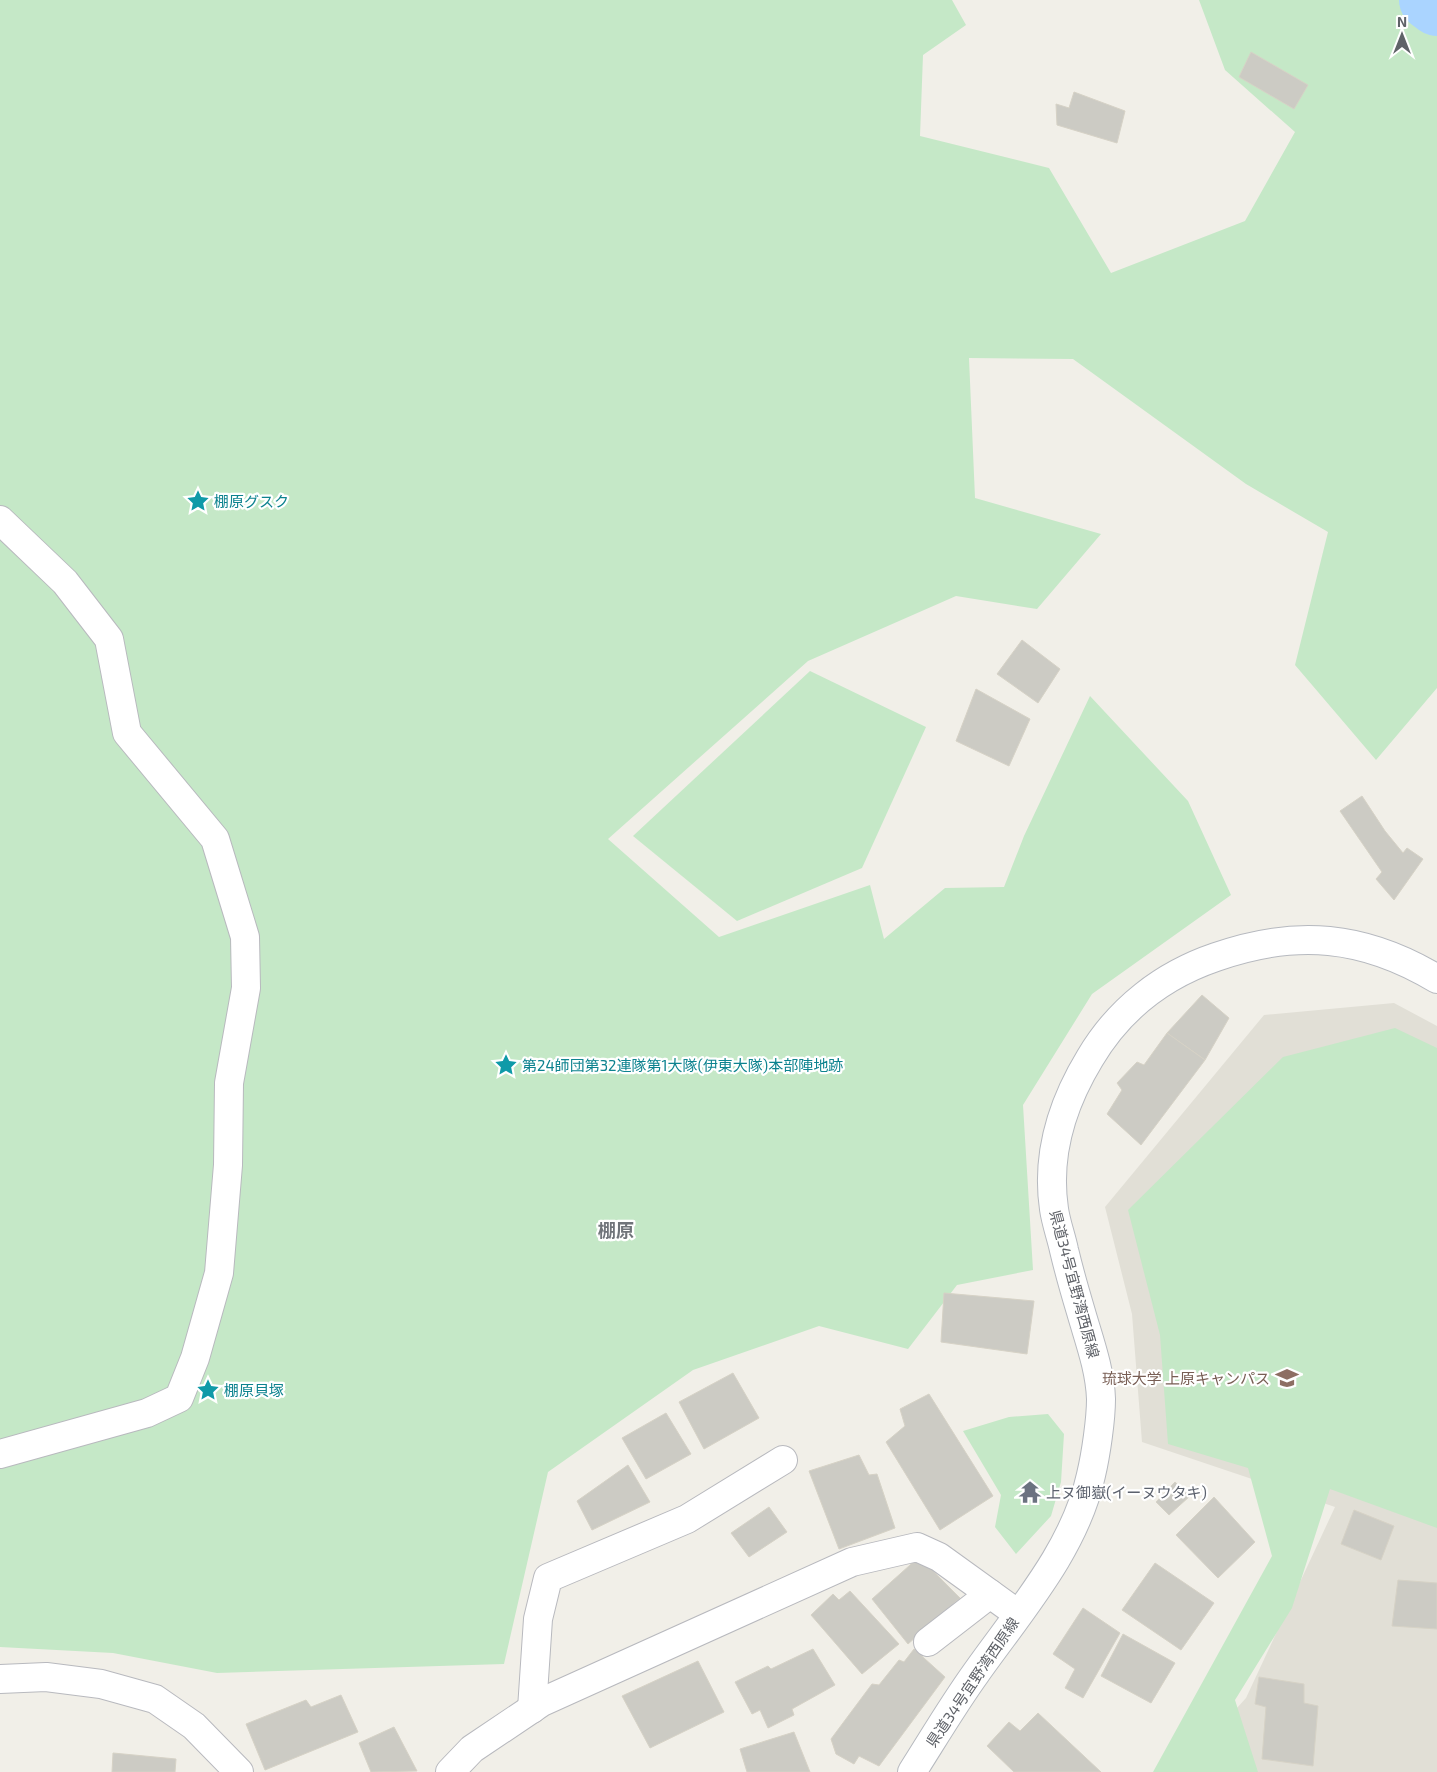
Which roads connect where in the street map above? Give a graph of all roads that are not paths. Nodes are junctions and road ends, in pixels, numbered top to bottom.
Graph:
1 (0, 520) edge
2 (1437, 979) edge
3 (0, 1454) edge
4 (783, 1460) dead end
5 (990, 1594) junction
6 (1018, 1614) junction
7 (928, 1642) dead end
8 (0, 1679) edge
9 (532, 1709) junction
10 (240, 1772) edge
11 (450, 1772) edge
12 (912, 1772) edge

1 - 3 street
2 - 6 street, 県道34号宜野湾西原線
4 - 9 street
5 - 6 street
5 - 7 street
5 - 9 street
6 - 12 street, 県道34号宜野湾西原線
8 - 10 street
9 - 11 street

